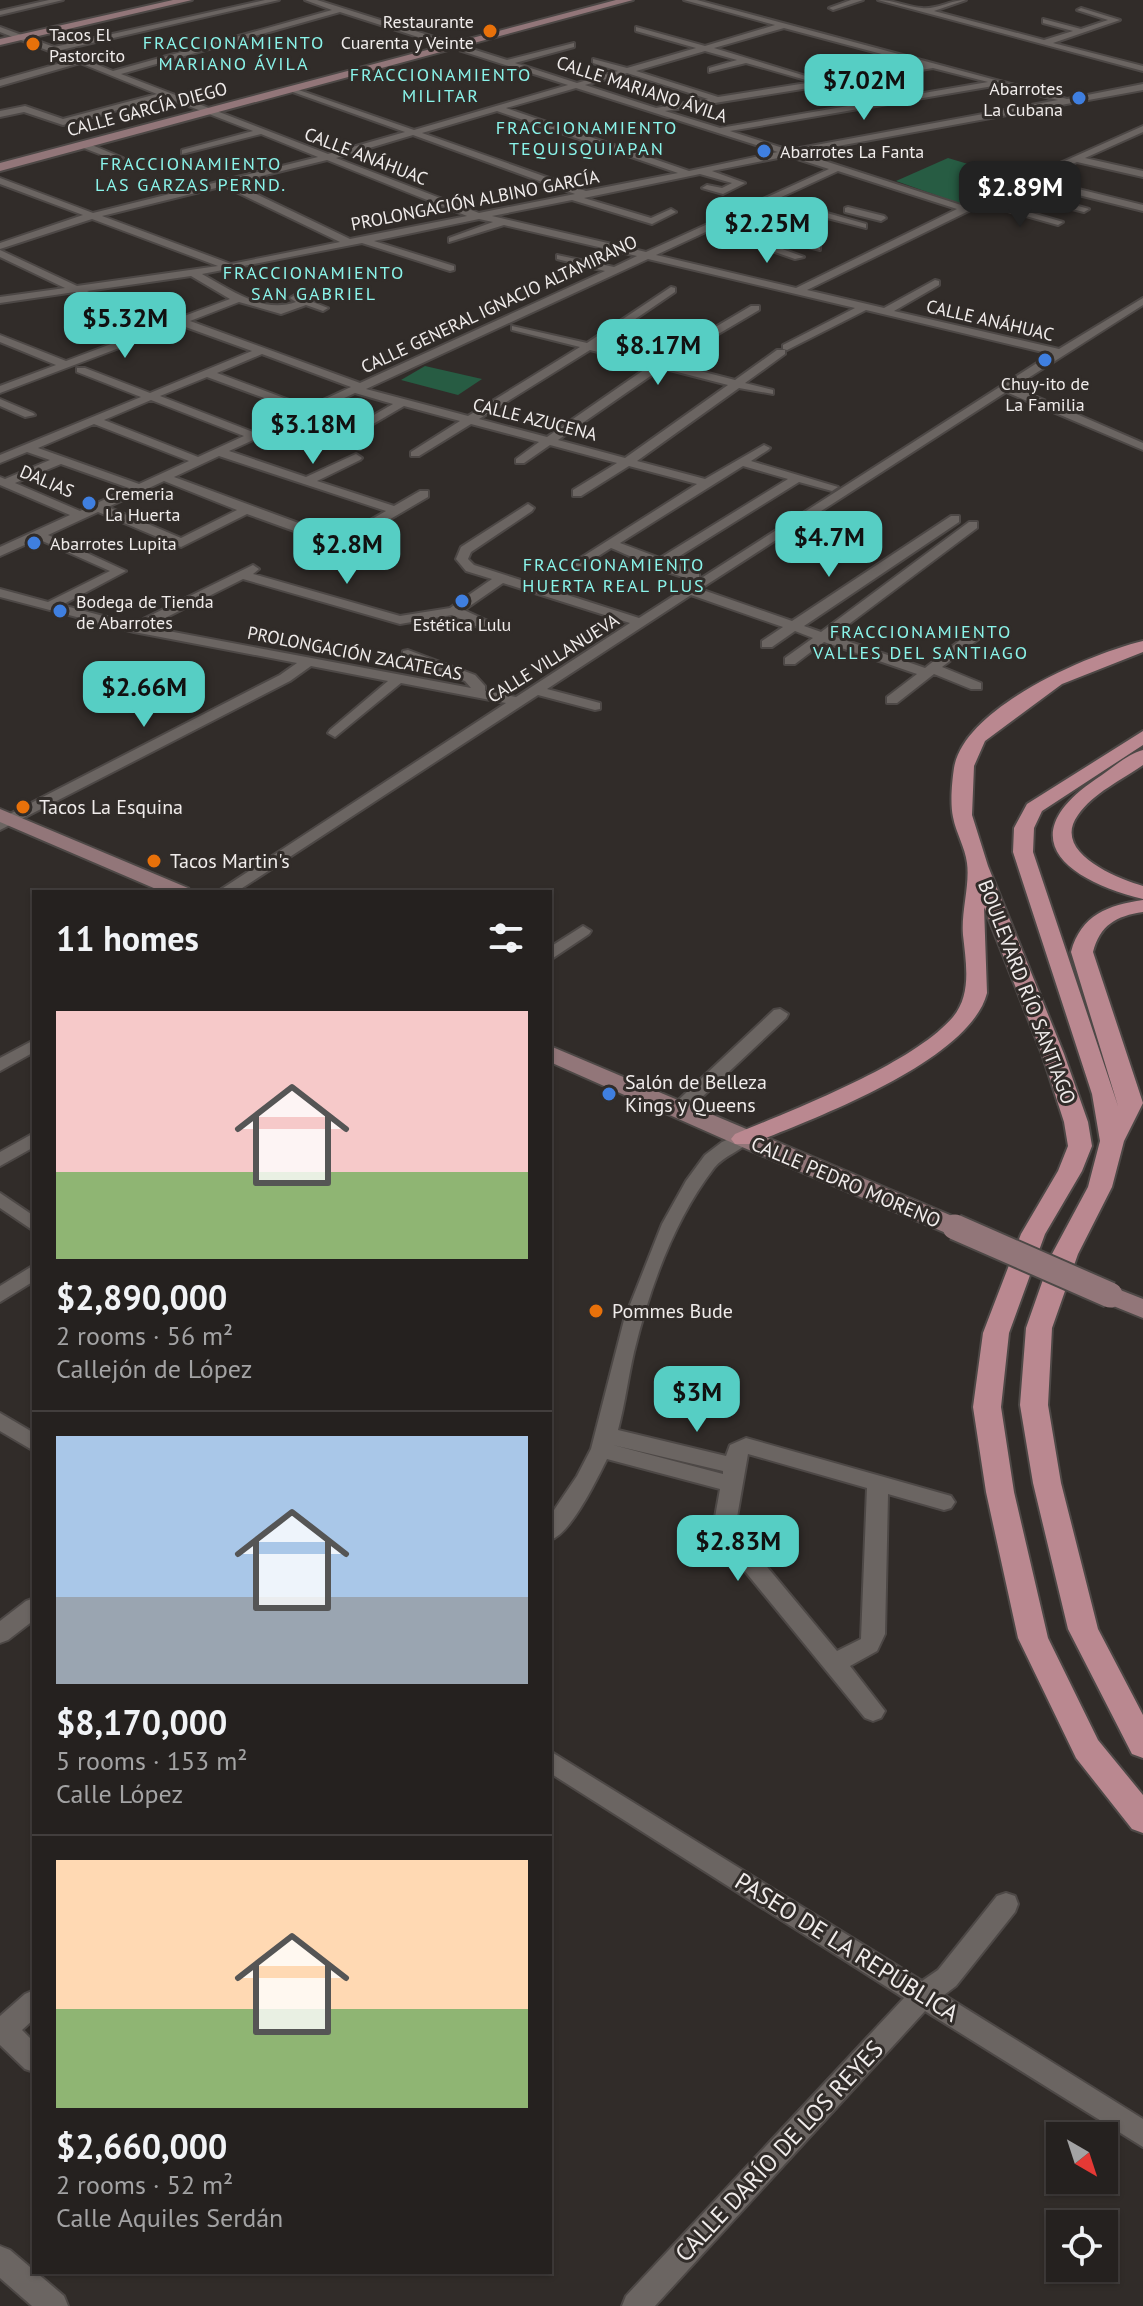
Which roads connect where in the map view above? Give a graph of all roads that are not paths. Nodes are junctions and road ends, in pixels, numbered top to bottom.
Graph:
1 (59, 0) edge
2 (187, 0) edge
3 (275, 0) edge
4 (309, 0) edge
5 (628, 0) edge
6 (688, 0) edge
7 (859, 0) edge
8 (882, 0) edge
9 (962, 0) edge
10 (1033, 0) edge
11 (1050, 4) dead end
12 (833, 8) dead end
13 (339, 10) junction
14 (927, 10) junction
15 (1081, 10) dead end
16 (0, 13) edge
17 (1046, 21) dead end
18 (785, 25) junction
19 (0, 29) edge
20 (639, 29) dead end
21 (1081, 31) junction
22 (19, 37) junction
23 (0, 42) edge
24 (1046, 42) junction
25 (571, 45) dead end
26 (455, 46) junction
27 (704, 48) junction
28 (52, 50) junction
29 (833, 59) dead end
30 (746, 60) junction
31 (79, 61) junction
32 (596, 61) dead end
33 (1143, 61) edge
34 (506, 63) junction
35 (937, 64) junction
36 (1129, 66) junction
37 (1143, 69) edge
38 (712, 70) dead end
39 (627, 71) junction
40 (882, 73) junction
41 (110, 74) junction
42 (1003, 82) junction
43 (0, 83) edge
44 (825, 83) junction
45 (579, 86) junction
46 (1143, 87) edge
47 (293, 89) junction
48 (162, 95) junction
49 (720, 100) junction
50 (1070, 100) junction
51 (499, 109) junction
52 (654, 110) junction
53 (207, 112) junction
54 (0, 114) edge
55 (719, 131) junction
56 (260, 132) junction
57 (414, 132) junction
58 (1136, 134) edge
59 (1143, 143) edge
60 (84, 145) junction
61 (185, 152) dead end
62 (788, 153) junction
63 (1087, 154) junction
64 (118, 158) dead end
65 (325, 158) junction
66 (1077, 159) junction
67 (0, 167) edge
68 (1143, 167) edge
69 (838, 168) junction
70 (701, 171) junction
71 (689, 174) junction
72 (1143, 174) edge
73 (1040, 175) junction
74 (724, 179) dead end
75 (1029, 180) junction
76 (0, 181) edge
77 (225, 183) junction
78 (1007, 190) junction
79 (585, 194) junction
80 (572, 197) junction
81 (769, 200) junction
82 (982, 201) junction
83 (1142, 205) edge
84 (965, 209) junction
85 (1084, 209) dead end
86 (811, 212) junction
87 (893, 212) dead end
88 (474, 215) junction
89 (91, 216) junction
90 (631, 216) dead end
91 (881, 218) junction
92 (721, 221) junction
93 (504, 222) junction
94 (1058, 222) dead end
95 (765, 233) junction
96 (360, 239) junction
97 (452, 240) dead end
98 (348, 242) junction
99 (0, 246) edge
100 (0, 253) edge
101 (651, 255) junction
102 (561, 257) dead end
103 (230, 267) junction
104 (450, 268) dead end
105 (617, 271) junction
106 (195, 274) junction
107 (935, 283) dead end
108 (78, 289) junction
109 (671, 290) dead end
110 (797, 291) junction
111 (238, 299) junction
112 (0, 300) edge
113 (1143, 301) edge
114 (865, 307) junction
115 (323, 308) dead end
116 (755, 308) dead end
117 (885, 312) junction
118 (1125, 312) junction
119 (1143, 315) edge
120 (180, 321) junction
121 (158, 328) junction
122 (516, 328) dead end
123 (0, 338) edge
124 (586, 348) junction
125 (260, 351) junction
126 (1060, 353) junction
127 (66, 365) junction
128 (659, 365) junction
129 (81, 370) dead end
130 (207, 373) junction
131 (738, 384) junction
132 (1006, 388) junction
133 (359, 389) junction
134 (0, 390) edge
135 (769, 392) dead end
136 (150, 396) junction
137 (0, 402) edge
138 (402, 403) junction
139 (309, 411) junction
140 (29, 415) dead end
141 (93, 420) junction
142 (468, 421) junction
143 (275, 427) junction
144 (357, 429) dead end
145 (254, 436) junction
146 (546, 441) junction
147 (1143, 447) edge
148 (28, 448) junction
149 (764, 448) dead end
150 (219, 452) junction
151 (415, 454) dead end
152 (0, 459) edge
153 (62, 459) junction
154 (199, 461) junction
155 (520, 461) dead end
156 (629, 461) junction
157 (741, 462) junction
158 (163, 477) junction
159 (797, 478) junction
160 (3, 482) edge
161 (304, 482) junction
162 (706, 483) junction
163 (832, 487) dead end
164 (140, 488) junction
165 (577, 493) dead end
166 (424, 494) dead end
167 (98, 507) junction
168 (528, 508) dead end
169 (246, 510) junction
170 (397, 511) junction
171 (80, 515) junction
172 (955, 519) dead end
173 (973, 525) dead end
174 (38, 535) junction
175 (340, 543) junction
176 (612, 544) junction
177 (363, 550) dead end
178 (0, 552) edge
179 (577, 564) dead end
180 (659, 564) junction
181 (886, 564) junction
182 (909, 572) junction
183 (502, 578) junction
184 (693, 584) junction
185 (0, 593) edge
186 (50, 606) junction
187 (454, 611) junction
188 (642, 623) junction
189 (485, 625) dead end
190 (793, 625) junction
191 (134, 628) junction
192 (979, 632) dead end
193 (823, 636) junction
194 (767, 644) dead end
195 (1143, 646) edge
196 (408, 654) dead end
197 (1116, 654) junction
198 (1143, 659) edge
199 (790, 661) dead end
200 (307, 662) junction
201 (929, 671) junction
202 (396, 681) junction
203 (976, 686) dead end
204 (534, 690) junction
205 (478, 695) junction
206 (892, 700) dead end
207 (517, 701) junction
208 (595, 706) dead end
209 (335, 733) dead end
210 (1143, 737) edge
211 (1143, 756) edge
212 (3, 820) edge
213 (978, 866) junction
214 (176, 890) edge
215 (228, 890) edge
216 (1143, 893) edge
217 (1143, 906) edge
218 (583, 931) dead end
219 (552, 954) edge
220 (780, 1014) dead end
221 (32, 1046) edge
222 (552, 1054) edge
223 (0, 1066) edge
224 (678, 1110) junction
225 (743, 1139) junction
226 (32, 1140) edge
227 (1112, 1141) junction
228 (0, 1160) edge
229 (0, 1199) edge
230 (32, 1223) edge
231 (32, 1273) edge
232 (0, 1295) edge
233 (1143, 1309) edge
234 (0, 1421) edge
235 (32, 1442) edge
236 (604, 1443) junction
237 (731, 1474) junction
238 (878, 1483) junction
239 (944, 1502) dead end
240 (552, 1529) edge
241 (32, 1609) edge
242 (0, 1634) edge
243 (833, 1664) junction
244 (873, 1711) dead end
245 (1143, 1745) edge
246 (552, 1762) edge
247 (1143, 1819) edge
248 (1006, 1904) dead end
249 (923, 1995) junction
250 (32, 2004) edge
251 (1, 2031) edge
252 (32, 2058) edge
253 (1143, 2134) edge
254 (0, 2260) edge
255 (54, 2306) edge
256 (636, 2306) edge

1 - 16 street
2 - 22 street
3 - 28 street
4 - 13 street, CALLE MARIANO ÁVILA
5 - 26 street, CALLE GARCÍA DIEGO
6 - 18 street
7 - 12 street
8 - 14 street
9 - 14 street
10 - 11 street
13 - 26 street, CALLE MARIANO ÁVILA
13 - 41 street
14 - 24 street
15 - 21 street
17 - 21 street
18 - 27 street
18 - 35 street
19 - 22 street, CALLE ANÁHUAC
20 - 27 street
21 - 24 street
22 - 23 street
22 - 28 street, CALLE ANÁHUAC
24 - 36 street
25 - 34 street
26 - 34 street, CALLE MARIANO ÁVILA
26 - 47 street, CALLE GARCÍA DIEGO
27 - 30 street
27 - 39 street
28 - 31 street, CALLE ANÁHUAC
29 - 40 street
30 - 38 street
30 - 44 street
31 - 41 street, CALLE ANÁHUAC
31 - 43 street
32 - 39 street
33 - 36 street
34 - 45 street, CALLE MARIANO ÁVILA
35 - 40 street
35 - 42 street
36 - 37 street
39 - 45 street
39 - 49 street
40 - 44 street
41 - 48 street, CALLE ANÁHUAC
42 - 50 street
42 - 55 street
44 - 49 street
45 - 51 street
45 - 52 street, CALLE MARIANO ÁVILA
46 - 50 street, PROLONGACIÓN ALBINO GARCÍA
47 - 53 street, CALLE GARCÍA DIEGO
47 - 57 street
48 - 53 street, CALLE ANÁHUAC
48 - 54 street
49 - 52 street
50 - 62 street, PROLONGACIÓN ALBINO GARCÍA
51 - 57 street
51 - 71 street
52 - 55 street, CALLE MARIANO ÁVILA
53 - 56 street, CALLE ANÁHUAC
53 - 60 street, CALLE GARCÍA DIEGO
55 - 62 street, CALLE MARIANO ÁVILA
56 - 61 street
56 - 65 street, CALLE ANÁHUAC
57 - 65 street
57 - 79 street
58 - 59 street
58 - 63 street
60 - 64 street
60 - 67 street, CALLE GARCÍA DIEGO
62 - 69 street, CALLE MARIANO ÁVILA
62 - 70 street, PROLONGACIÓN ALBINO GARCÍA
63 - 66 street
63 - 68 street
65 - 77 street
65 - 88 street, CALLE ANÁHUAC
66 - 72 street
66 - 73 street
69 - 81 street, CALLE GENERAL IGNACIO ALTAMIRANO
69 - 84 street, CALLE MARIANO ÁVILA
70 - 71 street, PROLONGACIÓN ALBINO GARCÍA
70 - 74 street
71 - 79 street, PROLONGACIÓN ALBINO GARCÍA
73 - 75 street
73 - 83 street
75 - 78 street
75 - 83 street
76 - 89 street
77 - 89 street
77 - 98 street
78 - 82 street
78 - 85 street
79 - 80 street, PROLONGACIÓN ALBINO GARCÍA
80 - 88 street, PROLONGACIÓN ALBINO GARCÍA
80 - 90 street
81 - 86 street
81 - 92 street, CALLE GENERAL IGNACIO ALTAMIRANO
82 - 84 street
82 - 94 street
84 - 110 street
86 - 91 street
86 - 91 street
87 - 91 street
88 - 93 street, CALLE ANÁHUAC
88 - 96 street, PROLONGACIÓN ALBINO GARCÍA
89 - 99 street
89 - 103 street
92 - 95 street
92 - 101 street, CALLE GENERAL IGNACIO ALTAMIRANO
93 - 97 street
93 - 101 street, CALLE ANÁHUAC
95 - 95 street
96 - 98 street, PROLONGACIÓN ALBINO GARCÍA
96 - 104 street
98 - 103 street, PROLONGACIÓN ALBINO GARCÍA
100 - 108 street
101 - 105 street, CALLE GENERAL IGNACIO ALTAMIRANO
101 - 110 street, CALLE ANÁHUAC
102 - 105 street
103 - 106 street, PROLONGACIÓN ALBINO GARCÍA
105 - 133 street, CALLE GENERAL IGNACIO ALTAMIRANO
106 - 108 street, PROLONGACIÓN ALBINO GARCÍA
106 - 111 street
107 - 117 street
108 - 112 street, PROLONGACIÓN ALBINO GARCÍA
108 - 121 street
109 - 124 street
110 - 114 street, CALLE ANÁHUAC
111 - 115 street
111 - 120 street
113 - 118 street, CALLE VILLANUEVA
114 - 117 street, CALLE ANÁHUAC
114 - 131 street
116 - 128 street
117 - 126 street, CALLE ANÁHUAC
118 - 119 street
118 - 126 street, CALLE VILLANUEVA
120 - 121 street
120 - 125 street, CALLE AZUCENA
121 - 127 street
122 - 124 street
123 - 127 street
124 - 128 street
124 - 142 street
125 - 130 street
125 - 133 street, CALLE AZUCENA
126 - 132 street, CALLE VILLANUEVA
127 - 134 street
128 - 131 street
128 - 146 street
129 - 136 street
130 - 136 street
130 - 139 street
131 - 135 street
131 - 156 street
132 - 147 street
132 - 184 street, CALLE VILLANUEVA
133 - 138 street, CALLE AZUCENA
133 - 139 street, CALLE GENERAL IGNACIO ALTAMIRANO
136 - 141 street
136 - 145 street
137 - 140 street
138 - 142 street, CALLE AZUCENA
138 - 144 street
139 - 143 street, CALLE GENERAL IGNACIO ALTAMIRANO
141 - 148 street
141 - 154 street
142 - 146 street, CALLE AZUCENA
142 - 151 street
143 - 145 street, CALLE GENERAL IGNACIO ALTAMIRANO
143 - 161 street
145 - 150 street, CALLE GENERAL IGNACIO ALTAMIRANO
146 - 155 street
146 - 156 street, CALLE AZUCENA
148 - 152 street
148 - 153 street
149 - 157 street
150 - 154 street, CALLE GENERAL IGNACIO ALTAMIRANO
150 - 161 street
153 - 160 street
153 - 164 street
154 - 158 street, CALLE GENERAL IGNACIO ALTAMIRANO
156 - 162 street, CALLE AZUCENA
156 - 165 street
157 - 159 street
157 - 162 street
158 - 164 street, CALLE GENERAL IGNACIO ALTAMIRANO
158 - 169 street
159 - 163 street
159 - 180 street
160 - 171 street, DALIAS
161 - 170 street
162 - 176 street
164 - 167 street, CALLE GENERAL IGNACIO ALTAMIRANO
166 - 170 street
167 - 169 street
167 - 171 street, CALLE GENERAL IGNACIO ALTAMIRANO
168 - 183 street
169 - 175 street
170 - 175 street
171 - 174 street, CALLE GENERAL IGNACIO ALTAMIRANO
172 - 181 street
173 - 182 street
174 - 178 street, CALLE GENERAL IGNACIO ALTAMIRANO
174 - 186 street
175 - 177 street
176 - 179 street
176 - 180 street
180 - 184 street
181 - 182 street
181 - 190 street
182 - 193 street
183 - 187 street
183 - 188 street
184 - 188 street, CALLE VILLANUEVA
184 - 190 street
185 - 186 street, PROLONGACIÓN ZACATECAS
186 - 191 street, PROLONGACIÓN ZACATECAS
187 - 189 street
187 - 191 street
188 - 204 street, CALLE VILLANUEVA
190 - 193 street
190 - 194 street
191 - 200 street, PROLONGACIÓN ZACATECAS
192 - 201 street
193 - 199 street
193 - 201 street
195 - 197 main road, BOULEVARD RÍO SANTIAGO
196 - 205 street
197 - 198 main road
197 - 213 main road, BOULEVARD RÍO SANTIAGO
200 - 202 street, PROLONGACIÓN ZACATECAS
200 - 212 street
201 - 203 street
201 - 206 street
202 - 205 street, PROLONGACIÓN ZACATECAS
202 - 209 street
204 - 207 street, CALLE VILLANUEVA
204 - 208 street
205 - 207 street, PROLONGACIÓN ZACATECAS
207 - 215 street, CALLE VILLANUEVA
210 - 227 main road, BOULEVARD RÍO SANTIAGO
211 - 216 main road
212 - 214 street
213 - 225 main road
213 - 247 main road, BOULEVARD RÍO SANTIAGO
217 - 227 main road
218 - 219 street
220 - 224 street
221 - 223 street
222 - 224 street, CALLE PEDRO MORENO
224 - 225 street, CALLE PEDRO MORENO
225 - 233 street, CALLE PEDRO MORENO, bridge
225 - 236 street
226 - 228 street
227 - 245 main road, BOULEVARD RÍO SANTIAGO
229 - 230 street
231 - 232 street
234 - 235 street
236 - 237 street
236 - 240 street
237 - 238 street
237 - 243 street
238 - 239 street
238 - 243 street
241 - 242 street
243 - 244 street
246 - 249 street, PASEO DE LA REPÚBLICA
248 - 249 street, CALLE DARÍO DE LOS REYES
249 - 253 street, PASEO DE LA REPÚBLICA
249 - 256 street, CALLE DARÍO DE LOS REYES
250 - 251 street
251 - 252 street
254 - 255 street

